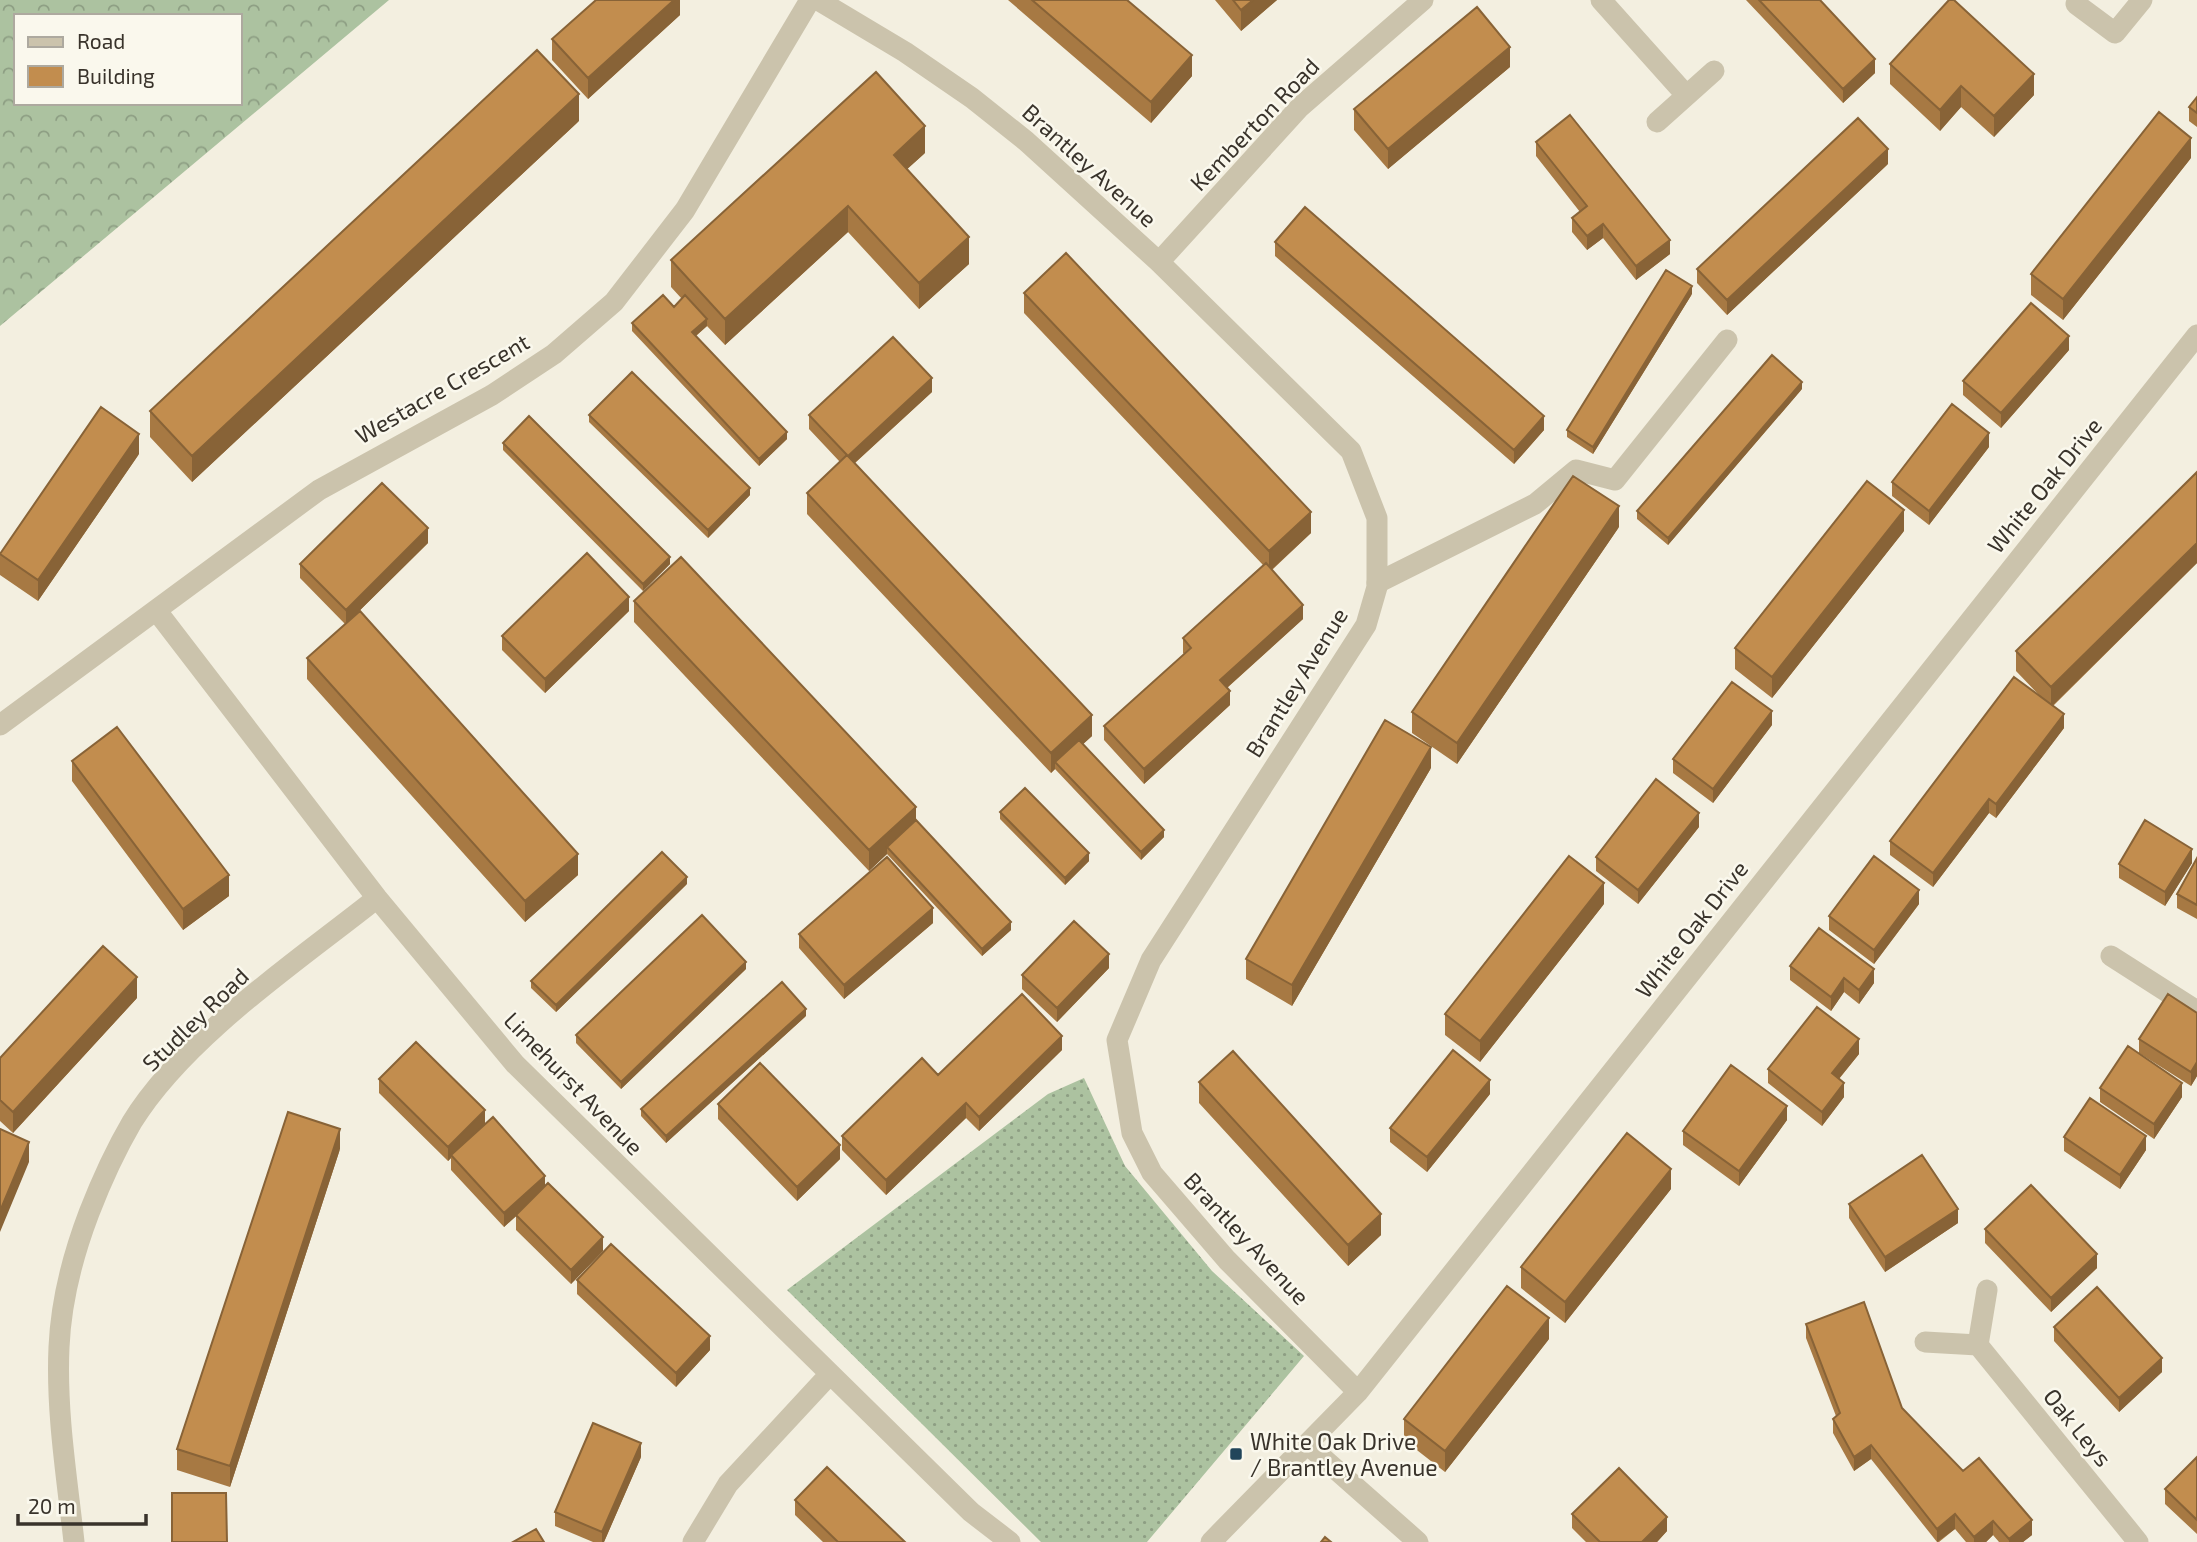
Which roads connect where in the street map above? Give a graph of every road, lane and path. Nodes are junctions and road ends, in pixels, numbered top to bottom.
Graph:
1 (810, 0) edge
2 (818, 0) edge
3 (1423, 0) edge
4 (1601, 0) edge
5 (2143, 0) edge
6 (2076, 4) dead end
7 (1714, 71) dead end
8 (1686, 95) junction
9 (1657, 122) dead end
10 (1159, 262) junction
11 (2197, 335) edge
12 (1727, 340) dead end
13 (1377, 583) junction
14 (156, 610) junction
15 (0, 725) edge
16 (377, 898) junction
17 (2111, 956) dead end
18 (2197, 1011) edge
19 (1987, 1290) dead end
20 (1925, 1342) dead end
21 (1978, 1345) junction
22 (830, 1374) junction
23 (1358, 1392) junction
24 (1307, 1444) junction
25 (74, 1542) edge
26 (693, 1542) edge
27 (1010, 1542) edge
28 (1210, 1542) edge
29 (1418, 1542) edge
30 (2137, 1542) edge

1 - 14 street, Westacre Crescent
2 - 10 street, Brantley Avenue
3 - 10 street, Kemberton Road
4 - 8 street
5 - 6 street
7 - 8 street
8 - 9 street
10 - 13 street, Brantley Avenue
11 - 23 street, White Oak Drive
12 - 13 street
13 - 23 street, Brantley Avenue
14 - 15 street, Westacre Crescent
14 - 16 street, Limehurst Avenue
16 - 22 street, Limehurst Avenue
16 - 25 street, Studley Road
17 - 18 street
19 - 21 street
20 - 21 street
21 - 30 street, Oak Leys
22 - 26 street
22 - 27 street, Limehurst Avenue
23 - 24 street, White Oak Drive
24 - 28 street, White Oak Drive
24 - 29 street

